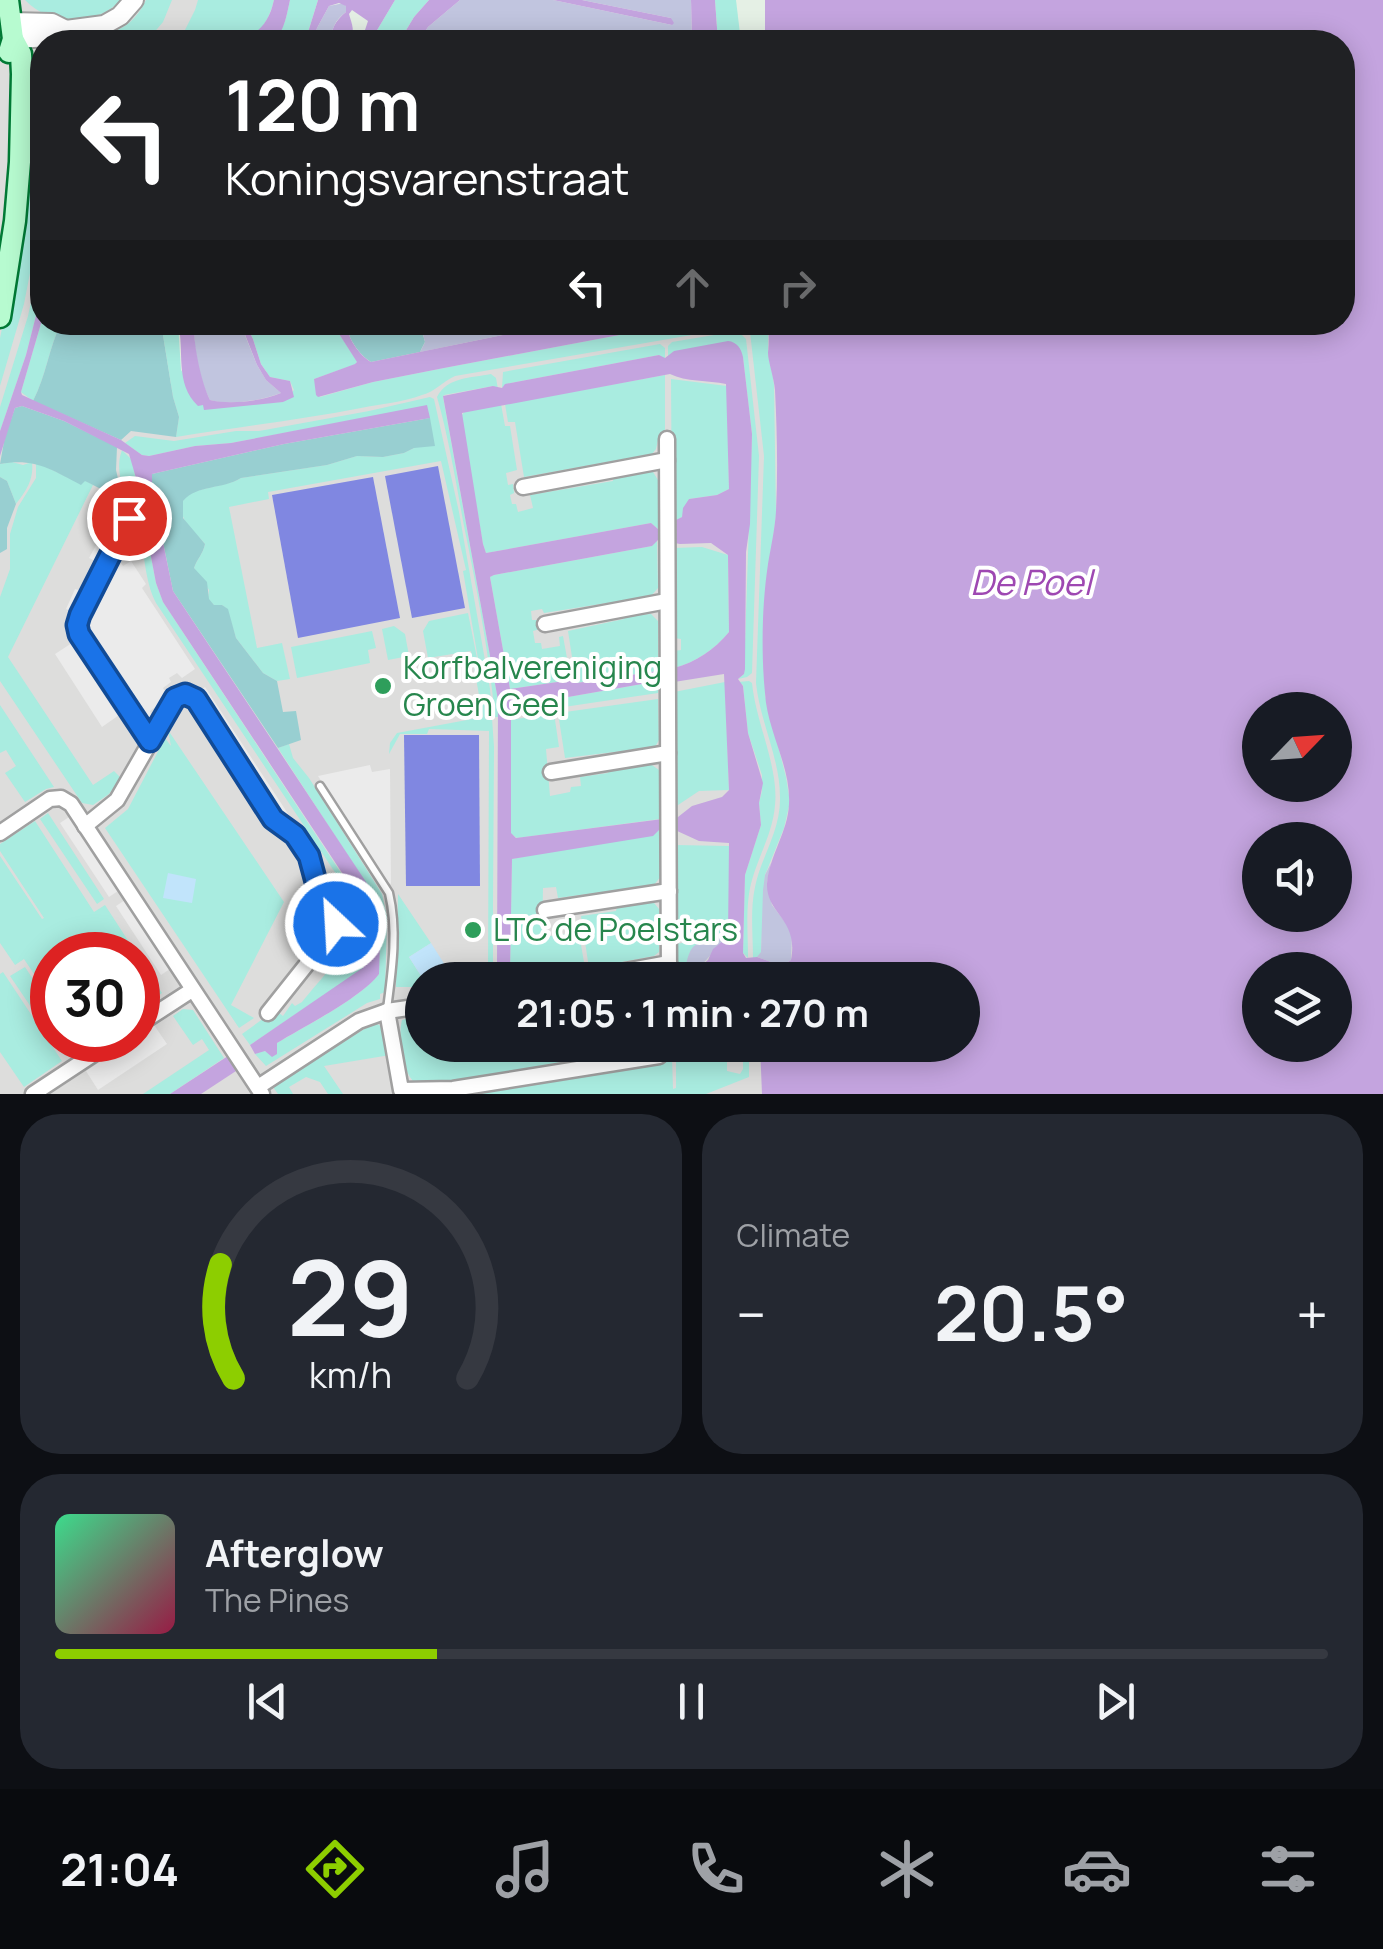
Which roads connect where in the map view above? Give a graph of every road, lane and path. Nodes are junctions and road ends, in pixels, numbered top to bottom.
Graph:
1 (8, 0) edge
2 (134, 0) edge
3 (66, 30) edge
4 (12, 31) junction
5 (30, 34) edge
6 (0, 238) edge
7 (0, 317) edge
8 (667, 439) dead end
9 (666, 460) junction
10 (524, 487) dead end
11 (129, 518) dead end
12 (667, 601) junction
13 (545, 624) dead end
14 (150, 741) junction
15 (668, 753) junction
16 (551, 772) dead end
17 (320, 786) dead end
18 (85, 826) junction
19 (0, 833) edge
20 (670, 890) junction
21 (546, 910) dead end
22 (669, 962) edge
23 (192, 990) junction
24 (405, 1008) edge
25 (387, 1010) junction
26 (160, 1011) edge
27 (268, 1014) dead end
28 (82, 1062) edge
29 (621, 1062) edge
30 (260, 1091) edge
31 (34, 1094) edge

1 - 4 main road
2 - 3 street
4 - 5 street
4 - 6 main road
4 - 7 main road
8 - 9 street
9 - 10 street
9 - 12 street
11 - 14 street
12 - 13 street
12 - 15 street
14 - 18 street
14 - 27 street
15 - 16 street
15 - 20 street
17 - 25 lane
18 - 19 street
18 - 23 street
20 - 21 street
20 - 22 street
23 - 26 street
23 - 30 street
24 - 25 street
25 - 29 street
25 - 30 street
28 - 31 street

